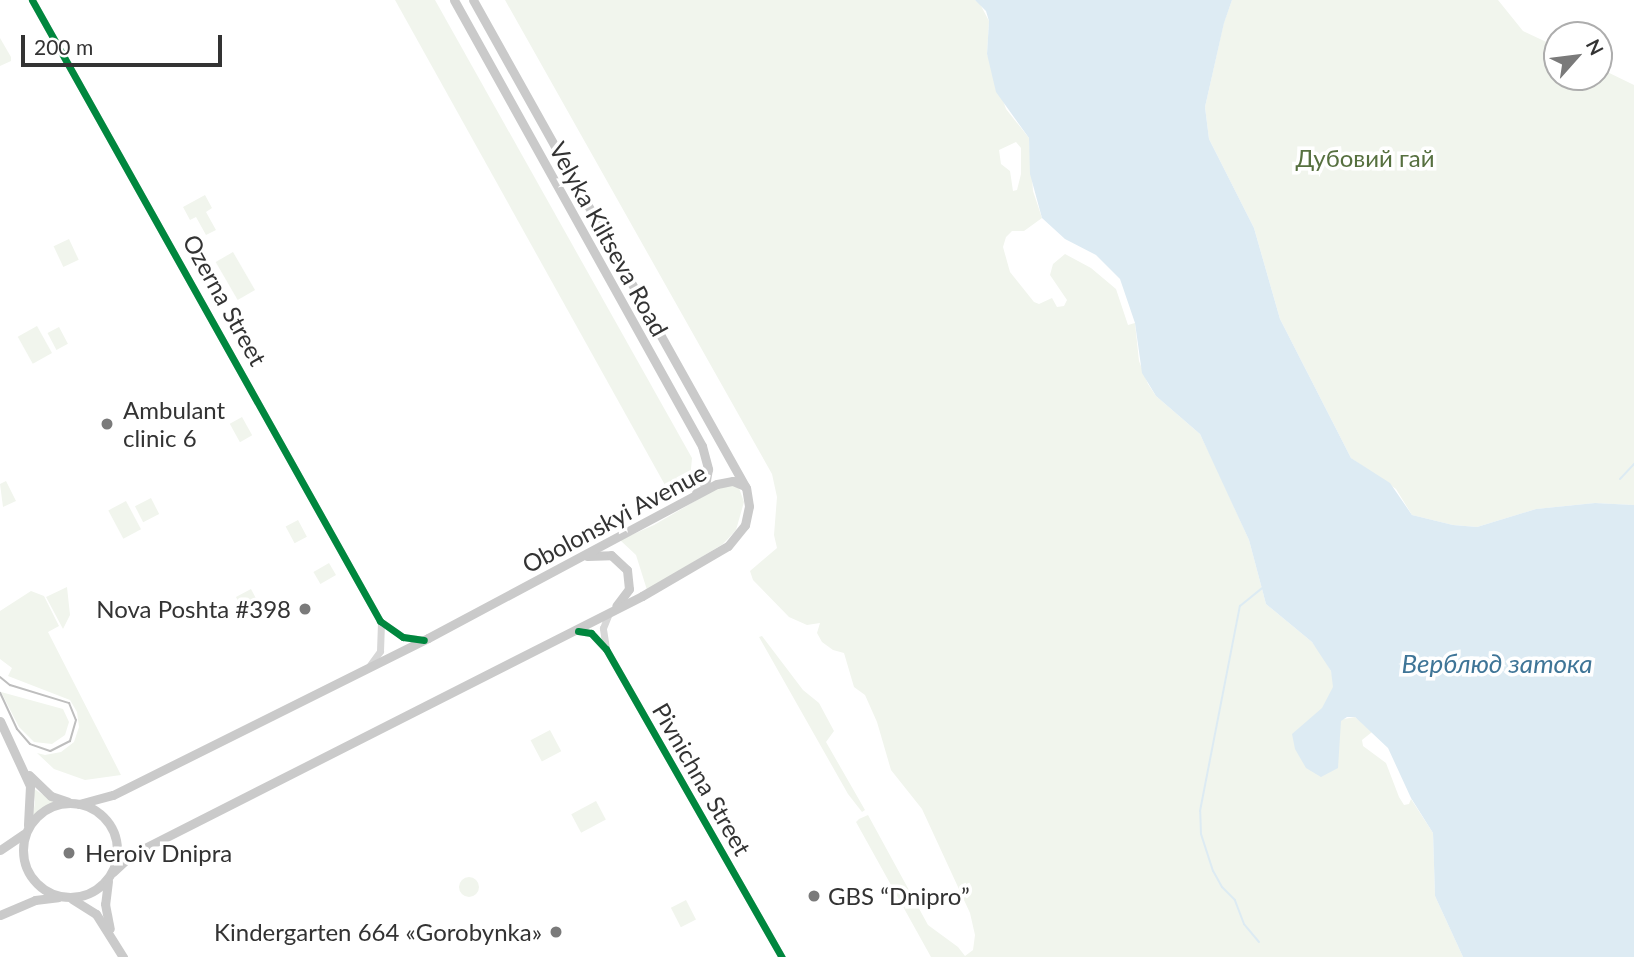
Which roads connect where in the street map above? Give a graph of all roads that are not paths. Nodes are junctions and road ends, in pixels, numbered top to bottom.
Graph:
1 (32, 0) edge
2 (454, 0) edge
3 (473, 0) edge
4 (746, 488) junction
5 (692, 497) junction
6 (579, 558) junction
7 (609, 613) junction
8 (380, 621) junction
9 (578, 631) junction
10 (424, 640) junction
11 (606, 649) junction
12 (368, 667) junction
13 (0, 721) edge
14 (24, 768) junction
15 (76, 803) junction
16 (27, 830) junction
17 (0, 850) edge
18 (111, 875) junction
19 (64, 897) junction
20 (0, 915) edge
21 (111, 934) junction
22 (123, 957) edge
23 (782, 957) edge

1 - 8 street, Ozerna Street
2 - 5 main road, Velyka Kiltseva Road
3 - 4 main road, Velyka Kiltseva Road
4 - 5 main road, Obolonskyi Avenue
4 - 7 main road, Obolonskyi Avenue
5 - 6 main road, Obolonskyi Avenue
6 - 7 main road
6 - 10 main road, Obolonskyi Avenue
7 - 9 main road, Obolonskyi Avenue
7 - 11 street
8 - 10 street
8 - 12 street
9 - 11 street, Pivnichna Street
9 - 18 main road, Obolonskyi Avenue
10 - 12 main road, Obolonskyi Avenue
11 - 23 street, Pivnichna Street
12 - 15 main road, Obolonskyi Avenue
13 - 14 main road
14 - 15 main road
14 - 16 main road
15 - 16 main road
15 - 18 main road
16 - 17 main road
16 - 19 main road
18 - 19 main road
18 - 21 main road
19 - 20 main road
19 - 21 main road
21 - 22 main road

